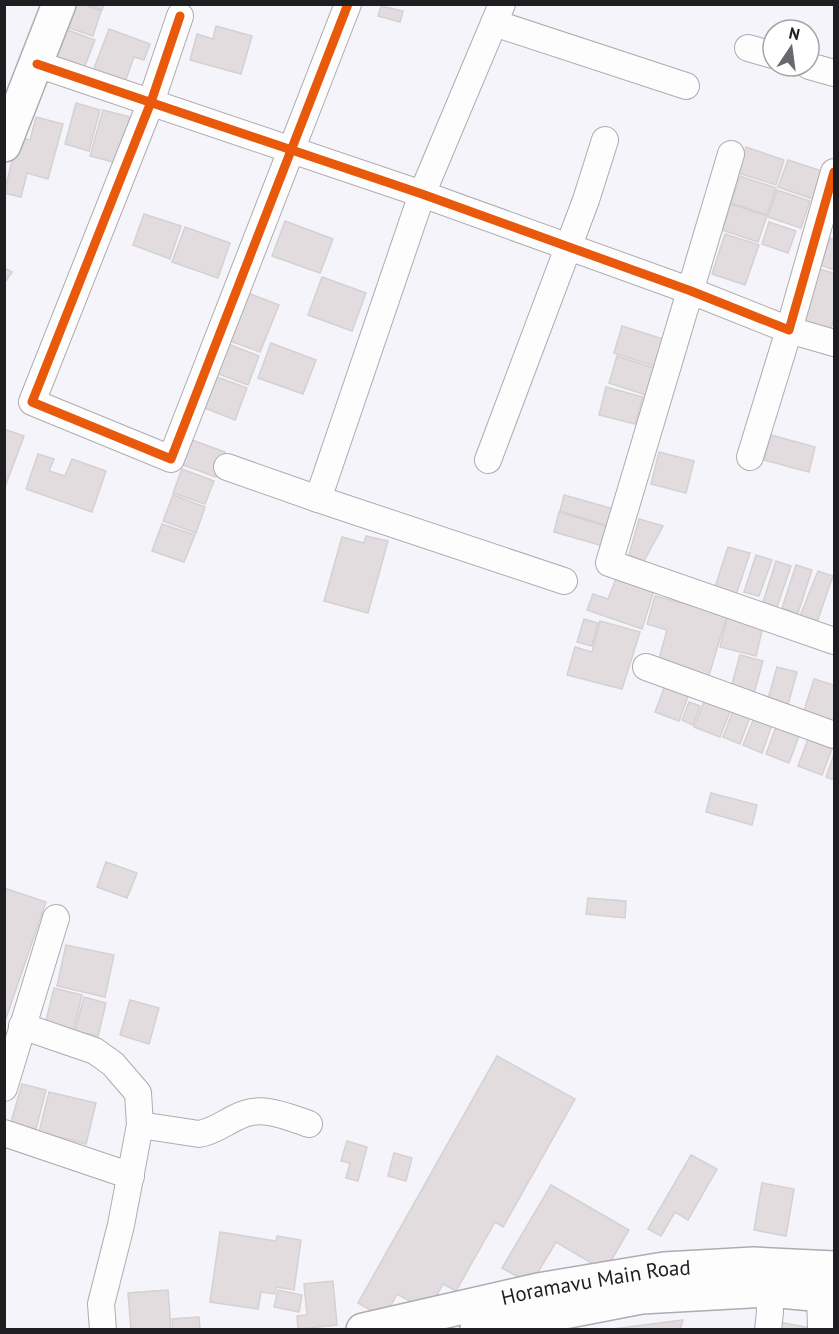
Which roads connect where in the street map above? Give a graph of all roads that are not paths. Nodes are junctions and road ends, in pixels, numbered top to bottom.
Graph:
1 (59, 4) edge
2 (348, 4) edge
3 (498, 14) edge
4 (180, 16) dead end
5 (748, 48) dead end
6 (761, 52) edge
7 (37, 64) junction
8 (686, 86) dead end
9 (151, 102) junction
10 (605, 140) dead end
11 (4, 145) edge
12 (292, 151) junction
13 (730, 154) dead end
14 (834, 172) edge
15 (422, 194) junction
16 (566, 248) junction
17 (691, 291) junction
18 (789, 330) junction
19 (834, 343) edge
20 (750, 457) dead end
21 (488, 460) dead end
22 (227, 467) dead end
23 (318, 499) junction
24 (564, 581) dead end
25 (834, 641) edge
26 (646, 667) dead end
27 (834, 735) edge
28 (56, 918) dead end
29 (22, 1026) junction
30 (4, 1088) edge
31 (309, 1124) dead end
32 (140, 1125) junction
33 (4, 1133) edge
34 (131, 1176) junction
35 (830, 1286) edge
36 (769, 1290) junction
37 (506, 1317) edge
38 (103, 1329) edge
39 (363, 1329) edge
40 (473, 1329) edge
41 (768, 1329) edge
42 (821, 1329) edge

1 - 7 main road
2 - 12 street
3 - 8 street
3 - 15 street
4 - 9 street
5 - 6 street
7 - 9 street
7 - 11 main road
9 - 12 street
9 - 12 street
10 - 16 street
12 - 15 street
13 - 17 street
14 - 18 street
15 - 16 street
15 - 23 street
16 - 17 street
16 - 21 street
17 - 18 street
17 - 25 street
18 - 19 street
18 - 20 street
22 - 23 street
23 - 24 street
26 - 27 street
28 - 29 street
29 - 30 street
29 - 32 street
31 - 32 street
32 - 34 street
33 - 34 street
34 - 38 street
35 - 36 main road, Horamavu Main Road
35 - 37 main road, Horamavu Main Road
35 - 42 street
36 - 37 main road, Horamavu Main Road
36 - 41 street
37 - 39 main road, Horamavu Main Road
37 - 40 main road, Horamavu Main Road

